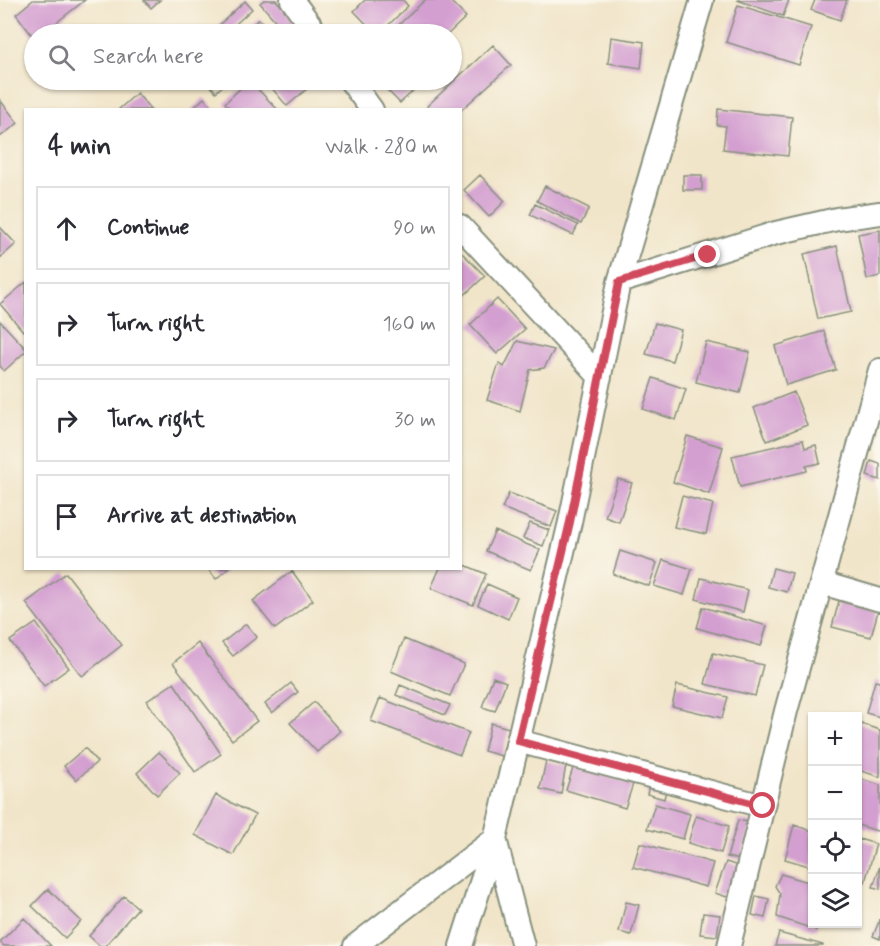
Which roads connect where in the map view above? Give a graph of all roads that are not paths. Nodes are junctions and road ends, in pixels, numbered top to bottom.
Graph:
1 (292, 0) edge
2 (702, 0) edge
3 (310, 24) edge
4 (357, 90) edge
5 (371, 108) edge
6 (880, 213) edge
7 (462, 228) edge
8 (619, 282) junction
9 (880, 370) edge
10 (600, 376) junction
11 (822, 583) junction
12 (880, 600) edge
13 (518, 741) junction
14 (763, 806) junction
15 (495, 839) junction
16 (356, 946) edge
17 (461, 946) edge
18 (523, 946) edge
19 (729, 946) edge

1 - 3 street
2 - 8 street
4 - 5 street
6 - 8 street
7 - 10 street
8 - 10 street
9 - 11 street
10 - 13 street
11 - 12 street
11 - 14 street
13 - 14 street
13 - 15 street
14 - 19 street
15 - 16 street
15 - 17 street
15 - 18 street

